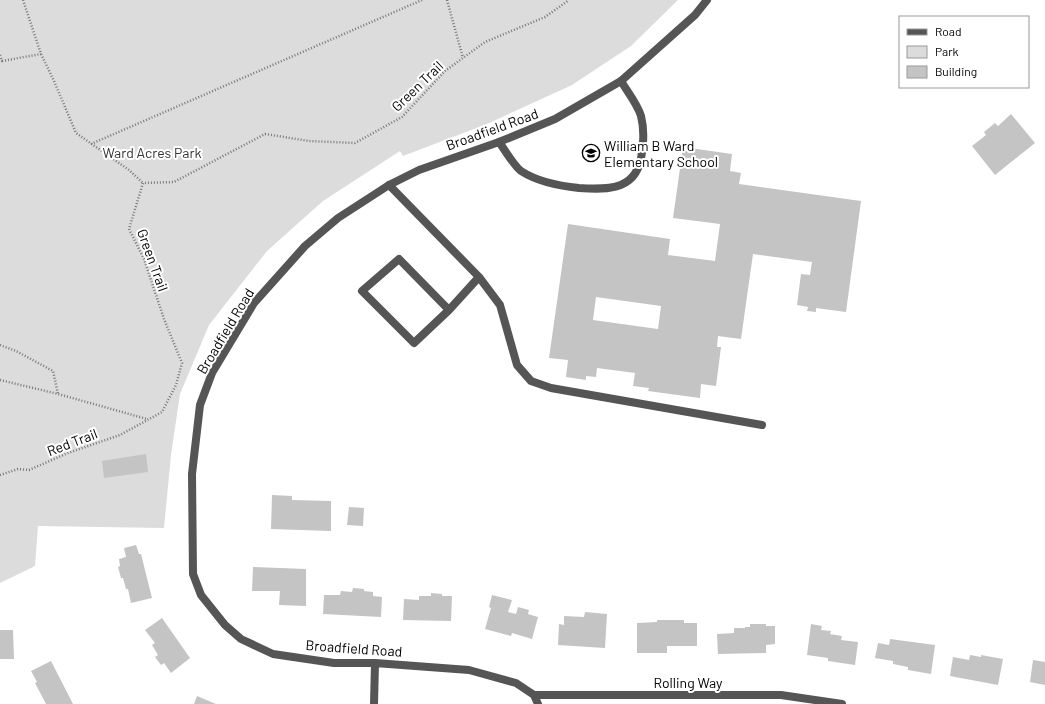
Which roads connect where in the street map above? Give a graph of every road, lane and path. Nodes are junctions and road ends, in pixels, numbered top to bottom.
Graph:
1 (23, 0) edge
2 (422, 0) edge
3 (447, 0) edge
4 (569, 0) edge
5 (707, 0) edge
6 (41, 54) junction
7 (0, 55) edge
8 (463, 58) junction
9 (1, 62) edge
10 (621, 81) junction
11 (499, 142) junction
12 (91, 144) junction
13 (142, 183) junction
14 (388, 185) junction
15 (479, 277) junction
16 (449, 310) junction
17 (0, 345) edge
18 (0, 380) edge
19 (58, 394) junction
20 (148, 419) junction
21 (762, 425) dead end
22 (0, 475) edge
23 (375, 663) junction
24 (534, 695) junction
25 (374, 704) edge
26 (538, 704) edge
27 (842, 704) edge

1 - 6 path
2 - 12 path
3 - 8 path
4 - 8 path, Green Trail
5 - 10 street, Broadfield Road
6 - 9 path
6 - 12 path
7 - 9 path
8 - 13 path, Green Trail
10 - 11 street, Broadfield Road
10 - 11 street
11 - 14 street, Broadfield Road
12 - 13 path
13 - 20 path, Green Trail
14 - 15 street
14 - 23 street, Broadfield Road
15 - 16 street
15 - 21 street
16 - 16 street
17 - 19 path
18 - 19 path
19 - 20 path
20 - 22 path, Red Trail
23 - 24 street, Broadfield Road
23 - 25 street
24 - 26 street
24 - 27 street, Rolling Way

